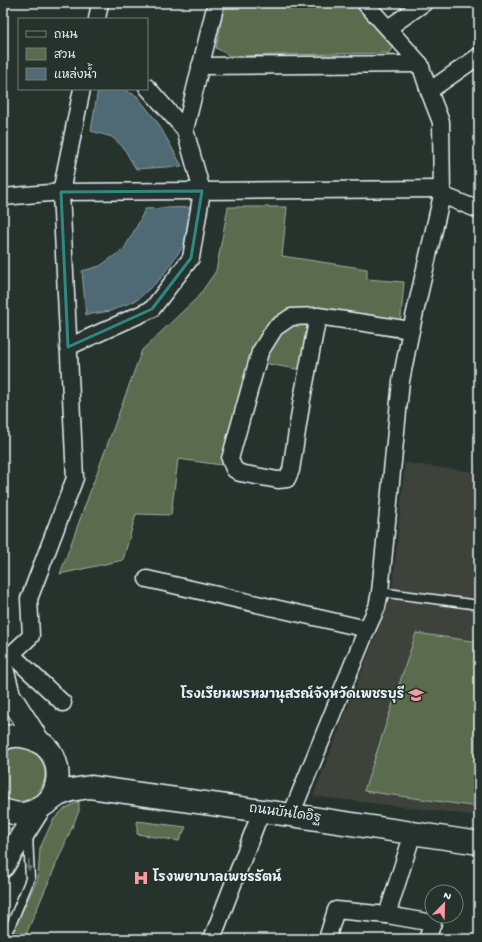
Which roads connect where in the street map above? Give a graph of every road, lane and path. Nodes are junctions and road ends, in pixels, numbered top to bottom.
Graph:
1 (100, 3) edge
2 (216, 3) edge
3 (365, 3) edge
4 (424, 3) edge
5 (97, 18) edge
6 (388, 28) junction
7 (479, 56) edge
8 (420, 64) junction
9 (200, 66) junction
10 (148, 88) edge
11 (82, 90) edge
12 (429, 91) junction
13 (185, 130) junction
14 (202, 191) junction
15 (61, 192) junction
16 (441, 192) junction
17 (3, 197) edge
18 (479, 210) edge
19 (318, 316) junction
20 (411, 330) junction
21 (68, 347) junction
22 (147, 579) dead end
23 (380, 592) junction
24 (479, 605) edge
25 (367, 629) junction
26 (6, 662) edge
27 (63, 703) dead end
28 (3, 739) edge
29 (39, 742) junction
30 (54, 759) junction
31 (90, 787) junction
32 (43, 805) junction
33 (3, 810) edge
34 (265, 811) junction
35 (292, 815) junction
36 (28, 826) junction
37 (413, 833) junction
38 (479, 843) edge
39 (3, 866) edge
40 (387, 915) junction
41 (3, 939) edge
42 (212, 939) edge
43 (327, 939) edge
44 (427, 939) edge

1 - 5 street
2 - 9 street
3 - 6 street
4 - 6 street
6 - 8 street
7 - 12 street
8 - 9 street
8 - 12 street
9 - 13 street
10 - 13 street
11 - 15 street
12 - 16 street
13 - 14 street
14 - 15 street
14 - 16 street
14 - 21 street
15 - 17 street
15 - 21 street
16 - 18 street
16 - 20 street
19 - 19 street
19 - 20 street
20 - 23 street
21 - 26 street
22 - 25 street
23 - 24 lane
23 - 25 street
25 - 35 street
26 - 27 street
26 - 29 main road, ถนนบันไดอิฐ
28 - 29 main road
29 - 30 main road, ถนนบันไดอิฐ
30 - 31 main road, ถนนบันไดอิฐ
30 - 32 main road
31 - 32 main road, ถนนบันไดอิฐ
31 - 34 main road, ถนนบันไดอิฐ
32 - 33 main road, ถนนบันไดอิฐ
32 - 36 main road
34 - 35 main road, ถนนบันไดอิฐ
34 - 42 street
35 - 37 main road, ถนนบันไดอิฐ
36 - 39 main road
36 -> 41 lane
37 - 38 main road, ถนนบันไดอิฐ
37 - 40 street
40 - 43 street
40 - 44 street

